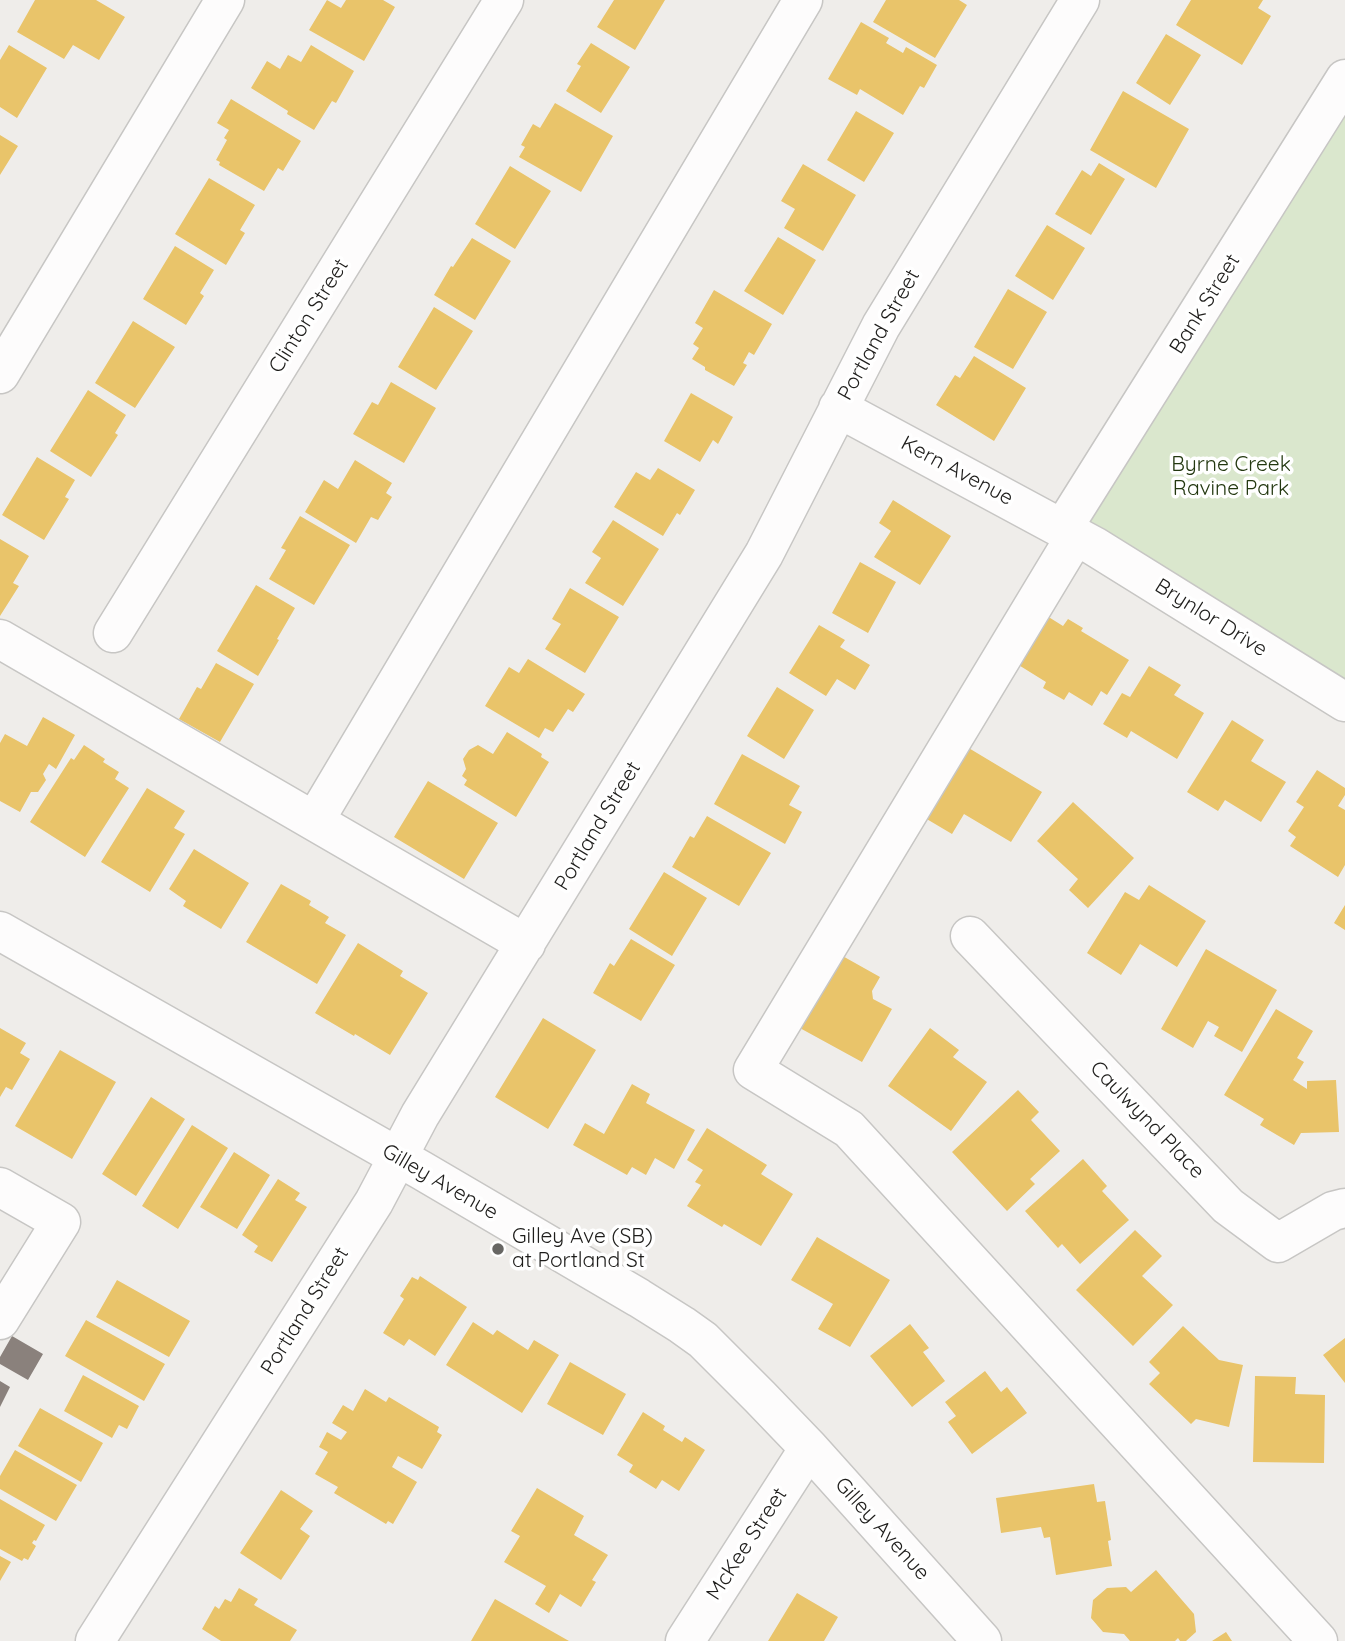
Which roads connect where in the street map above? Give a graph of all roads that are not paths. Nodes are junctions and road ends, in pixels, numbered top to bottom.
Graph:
1 (225, 0) edge
2 (504, 0) edge
3 (803, 0) edge
4 (1080, 0) edge
5 (1345, 79) edge
6 (0, 374) edge
7 (838, 408) junction
8 (1069, 532) junction
9 (113, 633) dead end
10 (0, 639) edge
11 (1345, 702) edge
12 (315, 820) junction
13 (0, 930) edge
14 (970, 936) dead end
15 (526, 944) junction
16 (399, 1158) junction
17 (0, 1187) edge
18 (1345, 1208) edge
19 (0, 1320) edge
20 (809, 1448) junction
21 (95, 1641) edge
22 (685, 1641) edge
23 (982, 1641) edge
24 (1318, 1641) edge

1 - 6 street
2 - 9 street, Clinton Street
3 - 12 street
4 - 7 street, Portland Street
5 - 8 street, Bank Street
7 - 8 street, Kern Avenue
7 - 15 street, Portland Street
8 - 11 street, Brynlor Drive
8 - 24 street, Bank Street
10 - 12 street
12 - 15 street
13 - 16 street, Gilley Avenue
14 - 18 street, Caulwynd Place
15 - 16 street, Portland Street
16 - 20 street, Gilley Avenue
16 - 21 street, Portland Street
17 - 19 street
20 - 22 street, McKee Street
20 - 23 street, Gilley Avenue

